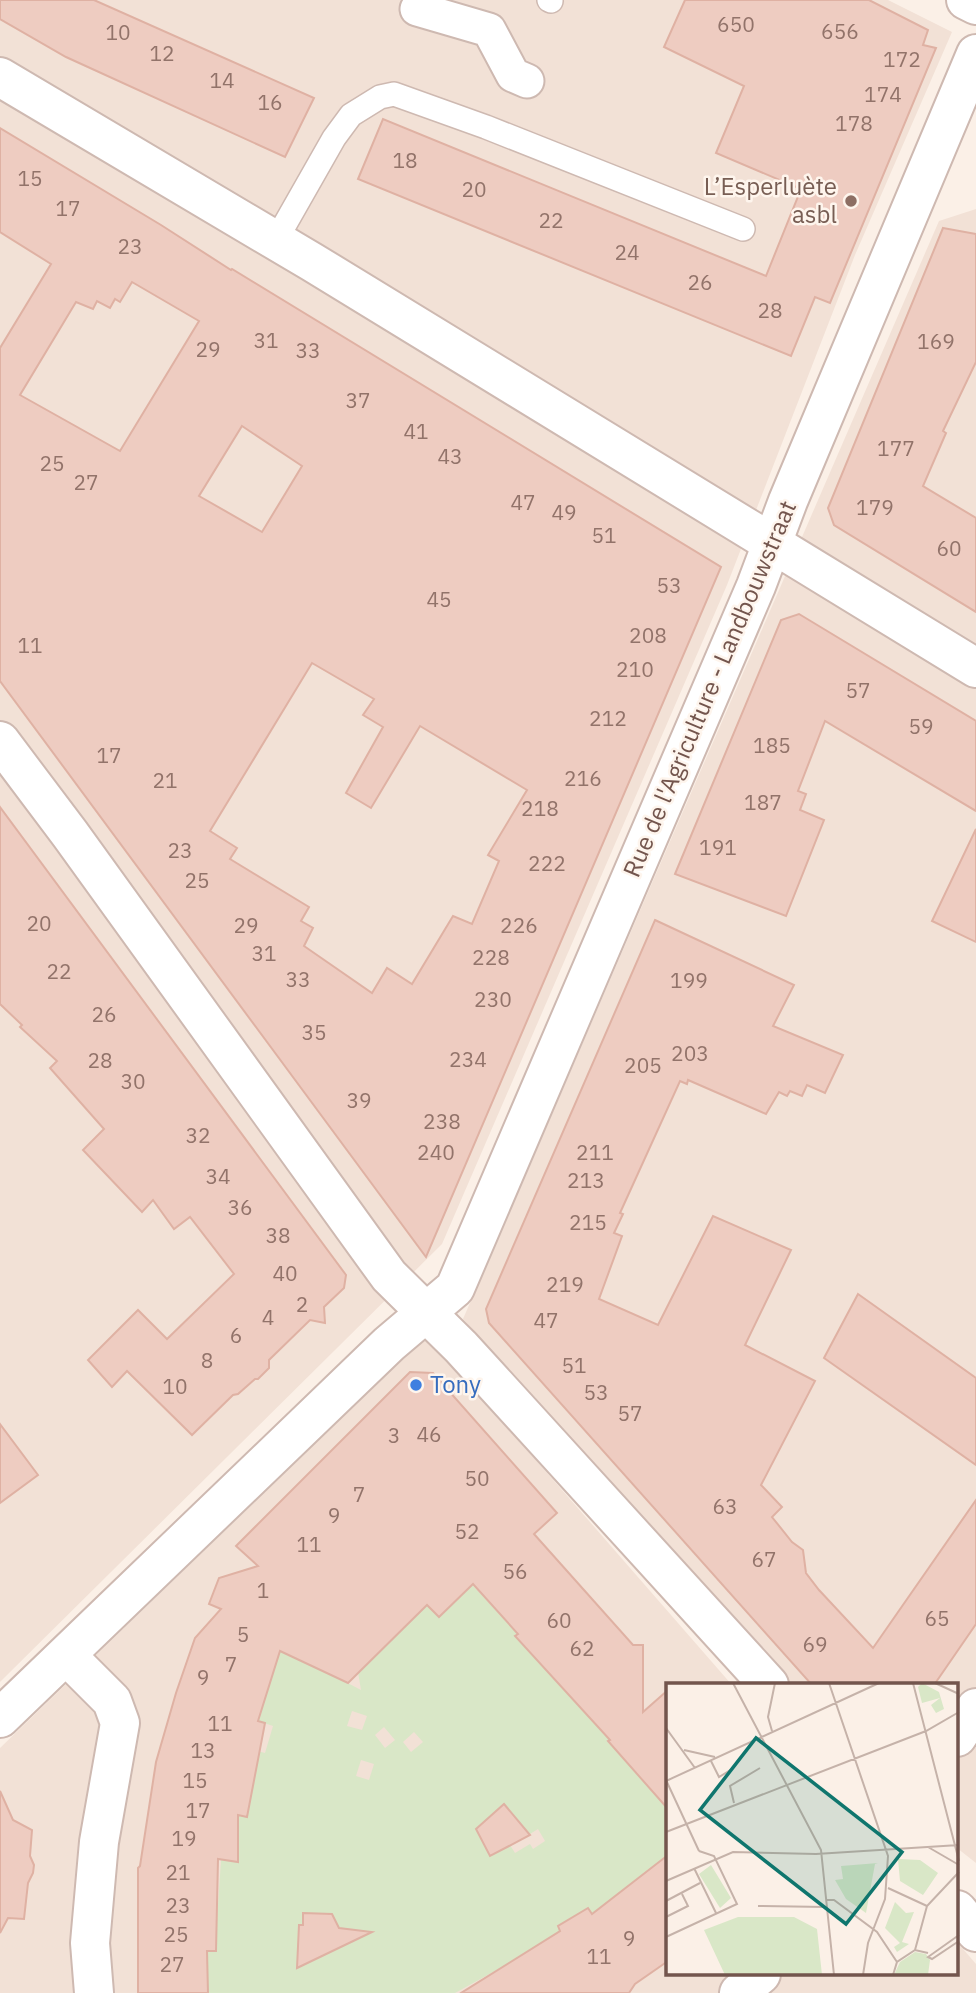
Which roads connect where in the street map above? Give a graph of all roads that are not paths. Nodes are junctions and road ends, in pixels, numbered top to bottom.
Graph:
1 (966, 0) edge
2 (976, 5) edge
3 (417, 9) dead end
4 (976, 54) edge
5 (0, 77) edge
6 (527, 81) dead end
7 (743, 229) dead end
8 (276, 240) junction
9 (772, 543) junction
10 (976, 668) edge
11 (0, 741) edge
12 (426, 1312) junction
13 (67, 1656) junction
14 (767, 1683) edge
15 (976, 1708) edge
16 (2, 1712) edge
17 (958, 1735) edge
18 (958, 1911) edge
19 (976, 1932) edge
20 (759, 1976) edge
21 (94, 1993) edge
22 (739, 1993) edge

1 - 2 street
3 - 6 street
4 - 9 street, Rue de l'Agriculture - Landbouwstraat
5 - 8 street
7 - 8 lane
8 - 9 street
9 - 10 street
9 - 12 street, Rue de l'Agriculture - Landbouwstraat
11 - 12 street
12 - 13 street, Rue de l'Agriculture - Landbouwstraat
12 - 14 street
13 - 16 street, Rue de l'Agriculture - Landbouwstraat
13 - 21 street
15 - 17 street
18 - 19 street
20 - 22 street

